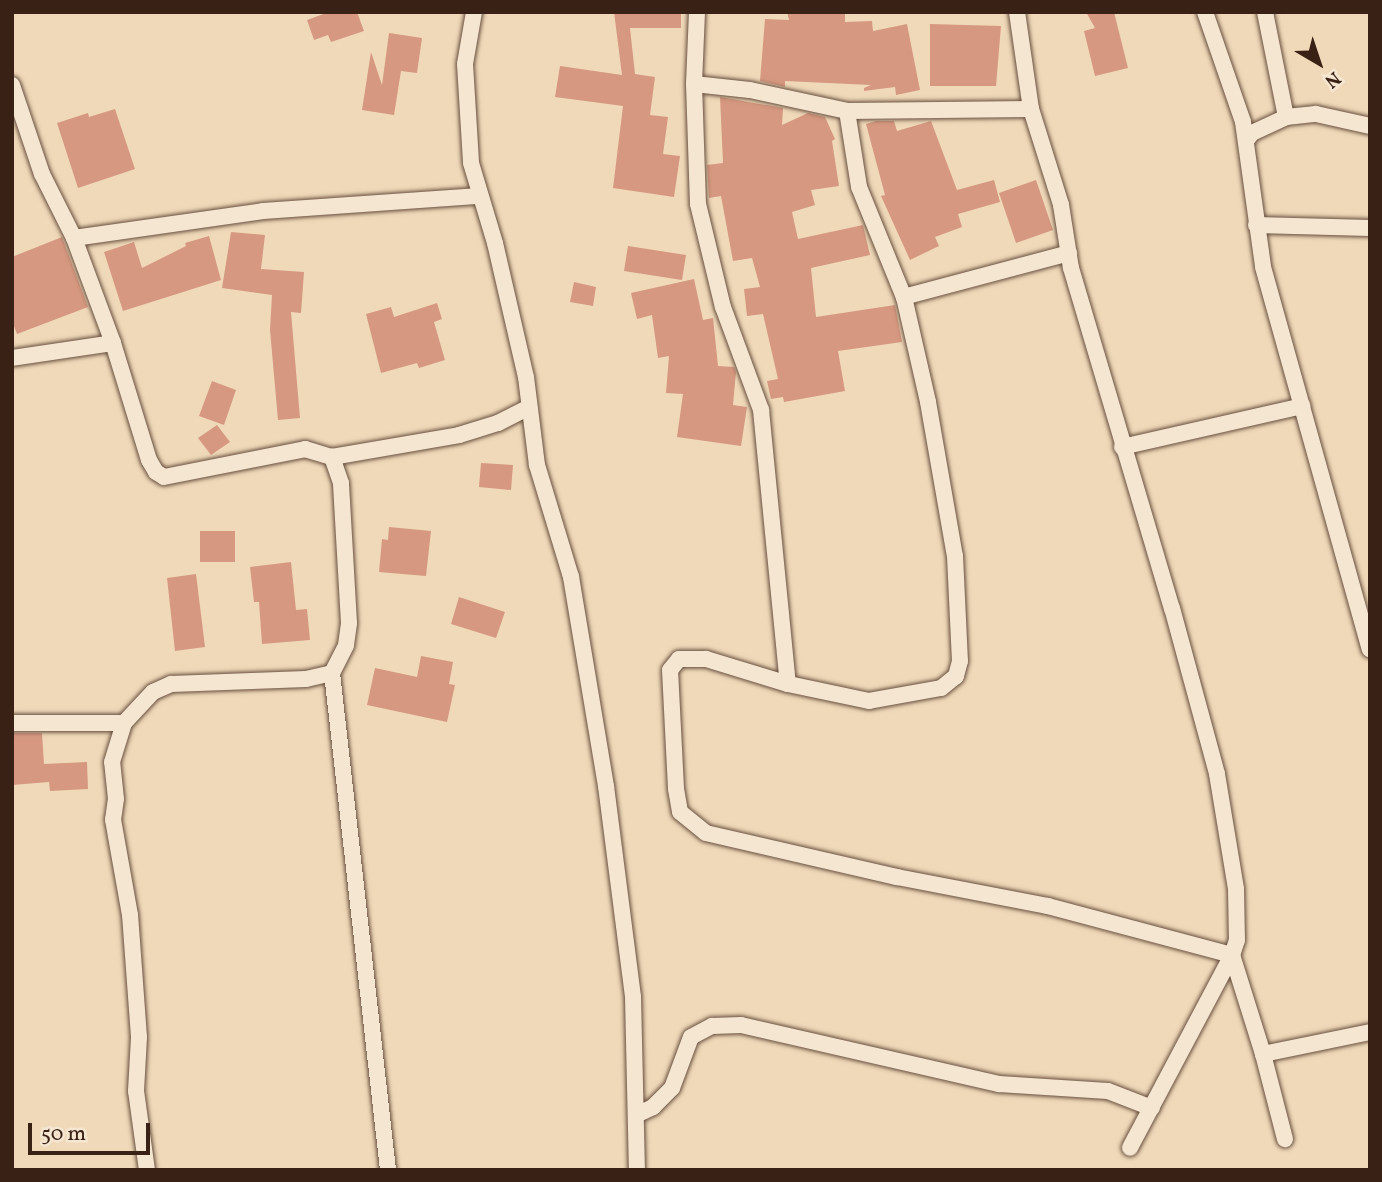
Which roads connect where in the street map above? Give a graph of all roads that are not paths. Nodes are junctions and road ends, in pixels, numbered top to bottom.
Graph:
1 (474, 12) edge
2 (697, 12) edge
3 (1017, 12) edge
4 (1205, 12) edge
5 (1265, 12) edge
6 (694, 84) junction
7 (12, 85) edge
8 (1031, 109) junction
9 (847, 111) junction
10 (1286, 117) junction
11 (1370, 127) edge
12 (1246, 141) junction
13 (479, 196) junction
14 (1256, 225) junction
15 (1370, 228) edge
16 (74, 238) junction
17 (1069, 253) junction
18 (904, 297) junction
19 (113, 343) junction
20 (12, 358) edge
21 (1302, 406) junction
22 (529, 407) junction
23 (1122, 447) junction
24 (332, 457) junction
25 (1370, 649) edge
26 (332, 673) junction
27 (788, 684) junction
28 (12, 723) edge
29 (124, 723) junction
30 (1232, 955) junction
31 (1370, 1032) edge
32 (1263, 1055) junction
33 (1152, 1108) junction
34 (636, 1115) junction
35 (1285, 1139) dead end
36 (1130, 1148) dead end
37 (147, 1170) edge
38 (387, 1170) edge
39 (637, 1170) edge

1 - 13 street
2 - 6 street
3 - 8 street
4 - 12 street
5 - 10 street
6 - 9 street
6 - 27 street
7 - 16 street
8 - 9 street
8 - 17 street
9 - 18 street
10 - 11 street
10 - 12 street
12 - 14 street
13 - 16 street
13 - 22 street
14 - 15 street
14 - 21 street
16 - 19 street
17 - 18 street
17 - 23 street
18 - 27 street
19 - 20 street
19 - 24 street
21 - 23 street
21 - 25 street
22 - 24 street
22 - 34 street
23 - 30 street
24 - 26 street
26 - 29 street
26 - 38 street
27 - 30 street
28 - 29 street
29 - 37 street
30 - 32 street
30 - 33 street
31 - 32 street
32 - 35 street
33 - 34 street
33 - 36 street
34 - 39 street

